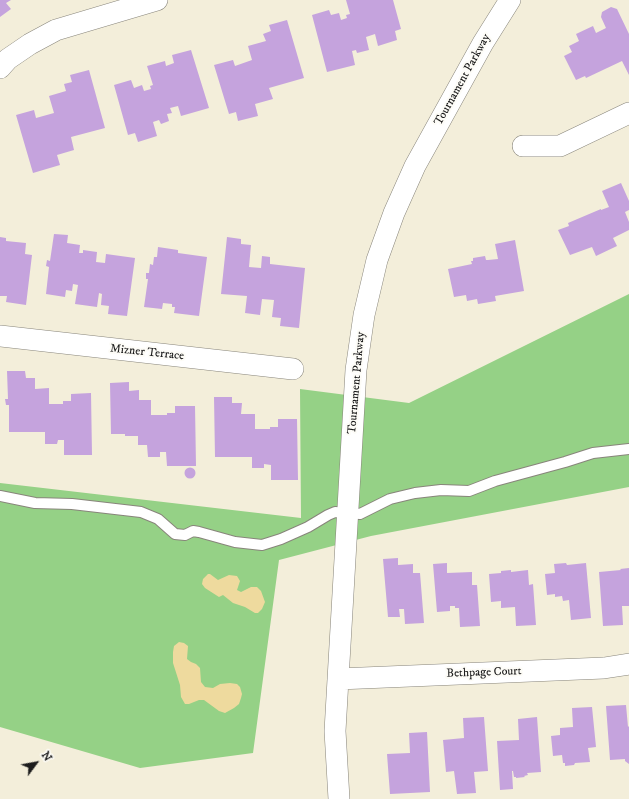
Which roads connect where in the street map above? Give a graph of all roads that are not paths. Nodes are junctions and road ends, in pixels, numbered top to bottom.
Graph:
1 (157, 0) edge
2 (504, 2) edge
3 (0, 68) edge
4 (629, 113) edge
5 (523, 146) dead end
6 (0, 336) edge
7 (293, 369) dead end
8 (629, 449) edge
9 (0, 496) edge
10 (348, 513) junction
11 (629, 664) edge
12 (338, 679) junction
13 (339, 799) edge

1 - 3 street
2 - 10 street, Tournament Parkway
4 - 5 street
6 - 7 street, Mizner Terrace
8 - 10 lane
9 - 10 lane
10 - 12 street, Tournament Parkway
11 - 12 street, Bethpage Court
12 - 13 street, Tournament Parkway

